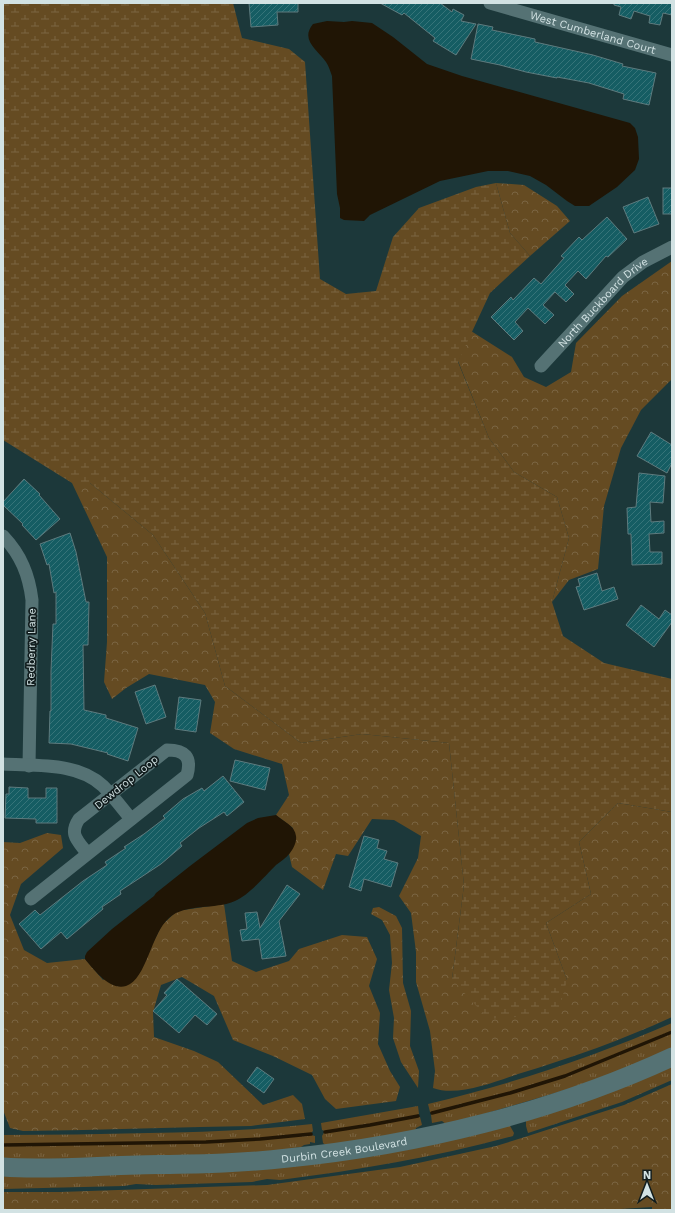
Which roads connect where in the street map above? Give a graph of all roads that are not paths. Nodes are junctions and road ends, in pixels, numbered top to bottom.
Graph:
1 (490, 3) edge
2 (672, 55) edge
3 (672, 246) edge
4 (540, 366) dead end
5 (3, 536) edge
6 (3, 764) edge
7 (29, 766) junction
8 (110, 795) junction
9 (131, 819) junction
10 (87, 853) junction
11 (31, 899) dead end
12 (672, 1058) edge
13 (3, 1167) edge

1 - 2 street, West Cumberland Court
3 - 4 street, North Buckboard Drive
5 - 7 street, Redberry Lane
6 - 7 street
7 - 8 street
8 - 9 street
8 - 9 street, Dewdrop Loop
8 - 10 street, Dewdrop Loop
9 - 10 street, Dewdrop Loop
10 - 11 street, Dewdrop Loop
12 - 13 street, Durbin Creek Boulevard

